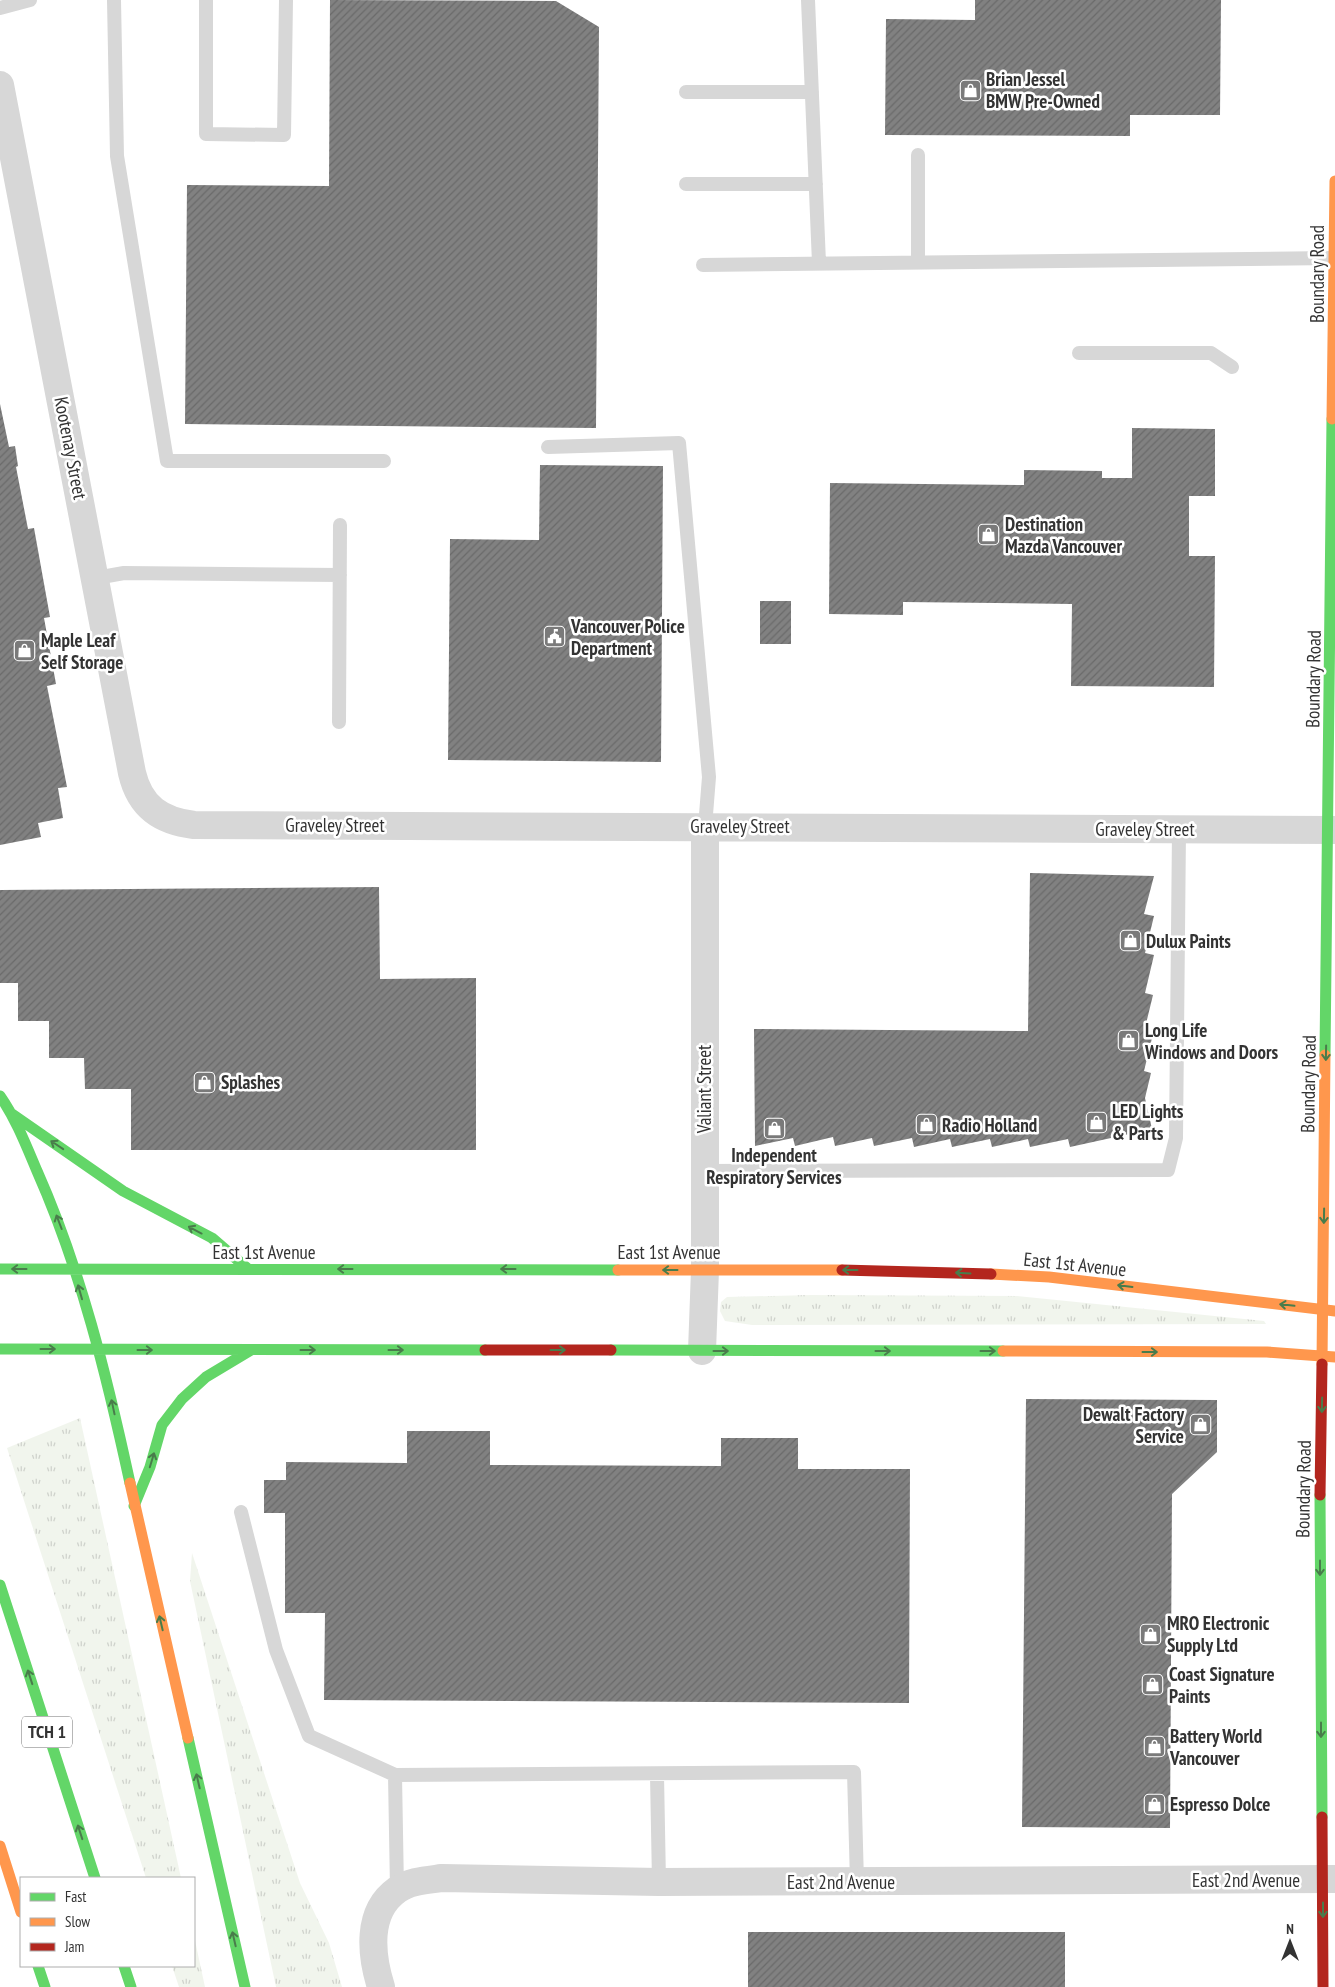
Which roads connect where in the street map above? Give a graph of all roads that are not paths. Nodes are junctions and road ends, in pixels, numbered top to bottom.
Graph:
1 (30, 0) edge
2 (114, 0) edge
3 (206, 0) edge
4 (286, 0) edge
5 (808, 0) edge
6 (0, 8) edge
7 (0, 85) edge
8 (686, 92) dead end
9 (812, 92) junction
10 (918, 155) dead end
11 (1335, 181) edge
12 (686, 184) dead end
13 (816, 184) junction
14 (1334, 258) edge
15 (918, 262) junction
16 (819, 264) junction
17 (703, 265) dead end
18 (1334, 316) edge
19 (1079, 353) dead end
20 (1232, 367) dead end
21 (548, 447) dead end
22 (384, 462) dead end
23 (340, 525) dead end
24 (340, 575) junction
25 (96, 578) junction
26 (339, 722) dead end
27 (150, 807) joint
28 (705, 827) junction
29 (1178, 830) junction
30 (1332, 830) edge
31 (0, 1096) edge
32 (12, 1114) junction
33 (704, 1171) junction
34 (0, 1269) edge
35 (74, 1269) junction
36 (248, 1269) junction
37 (705, 1270) junction
38 (1329, 1310) edge
39 (0, 1349) edge
40 (97, 1350) junction
41 (251, 1350) junction
42 (702, 1351) junction
43 (1323, 1356) junction
44 (1335, 1357) edge
45 (134, 1506) junction
46 (241, 1512) dead end
47 (0, 1585) edge
48 (396, 1775) junction
49 (657, 1775) junction
50 (0, 1846) edge
51 (95, 1877) edge
52 (1329, 1879) edge
53 (660, 1882) junction
54 (857, 1882) junction
55 (397, 1889) junction
56 (20, 1909) edge
57 (38, 1967) edge
58 (124, 1967) edge
59 (45, 1987) edge
60 (131, 1987) edge
61 (245, 1987) edge
62 (381, 1987) edge
63 (1323, 1987) edge

1 - 6 lane
2 - 22 lane
3 - 4 lane
5 - 9 lane
7 - 25 street, Kootenay Street
8 - 9 lane
9 - 13 lane
10 - 15 lane
11 - 14 main road, Boundary Road
12 - 13 lane
13 - 16 lane
14 - 15 lane
14 - 18 main road, Boundary Road
15 - 16 lane
16 - 17 lane
18 - 30 main road, Boundary Road
19 - 20 lane
21 - 28 lane
23 - 24 lane
24 - 25 lane
24 - 26 lane
25 - 27 street, Kootenay Street
27 - 28 street, Graveley Street
28 - 29 street, Graveley Street
28 - 33 street, Valiant Street
29 - 30 street, Graveley Street
29 - 33 lane
30 -> 38 main road, Boundary Road
31 - 32 main road
35 -> 32 main road
36 -> 32 main road
33 - 37 street, Valiant Street
35 -> 34 main road, East 1st Avenue
35 - 36 main road, East 1st Avenue
40 -> 35 main road
37 -> 36 main road, East 1st Avenue
38 -> 37 main road, East 1st Avenue
37 - 42 street, Valiant Street
38 - 43 main road, Boundary Road
39 -> 40 main road
40 -> 41 main road
45 -> 40 main road
41 -> 42 main road
45 -> 41 main road
42 -> 43 main road
43 - 44 main road
43 -> 52 main road, Boundary Road
61 -> 45 main road
46 - 48 lane
51 -> 47 main road, TCH 1
48 - 49 lane
48 - 55 lane
49 - 53 lane
49 - 54 lane
50 - 56 main road
52 - 54 street, East 2nd Avenue
52 -> 63 main road, Boundary Road
53 - 54 street, East 2nd Avenue
53 - 55 street, East 2nd Avenue
55 - 62 street
57 - 59 main road
58 - 60 main road

